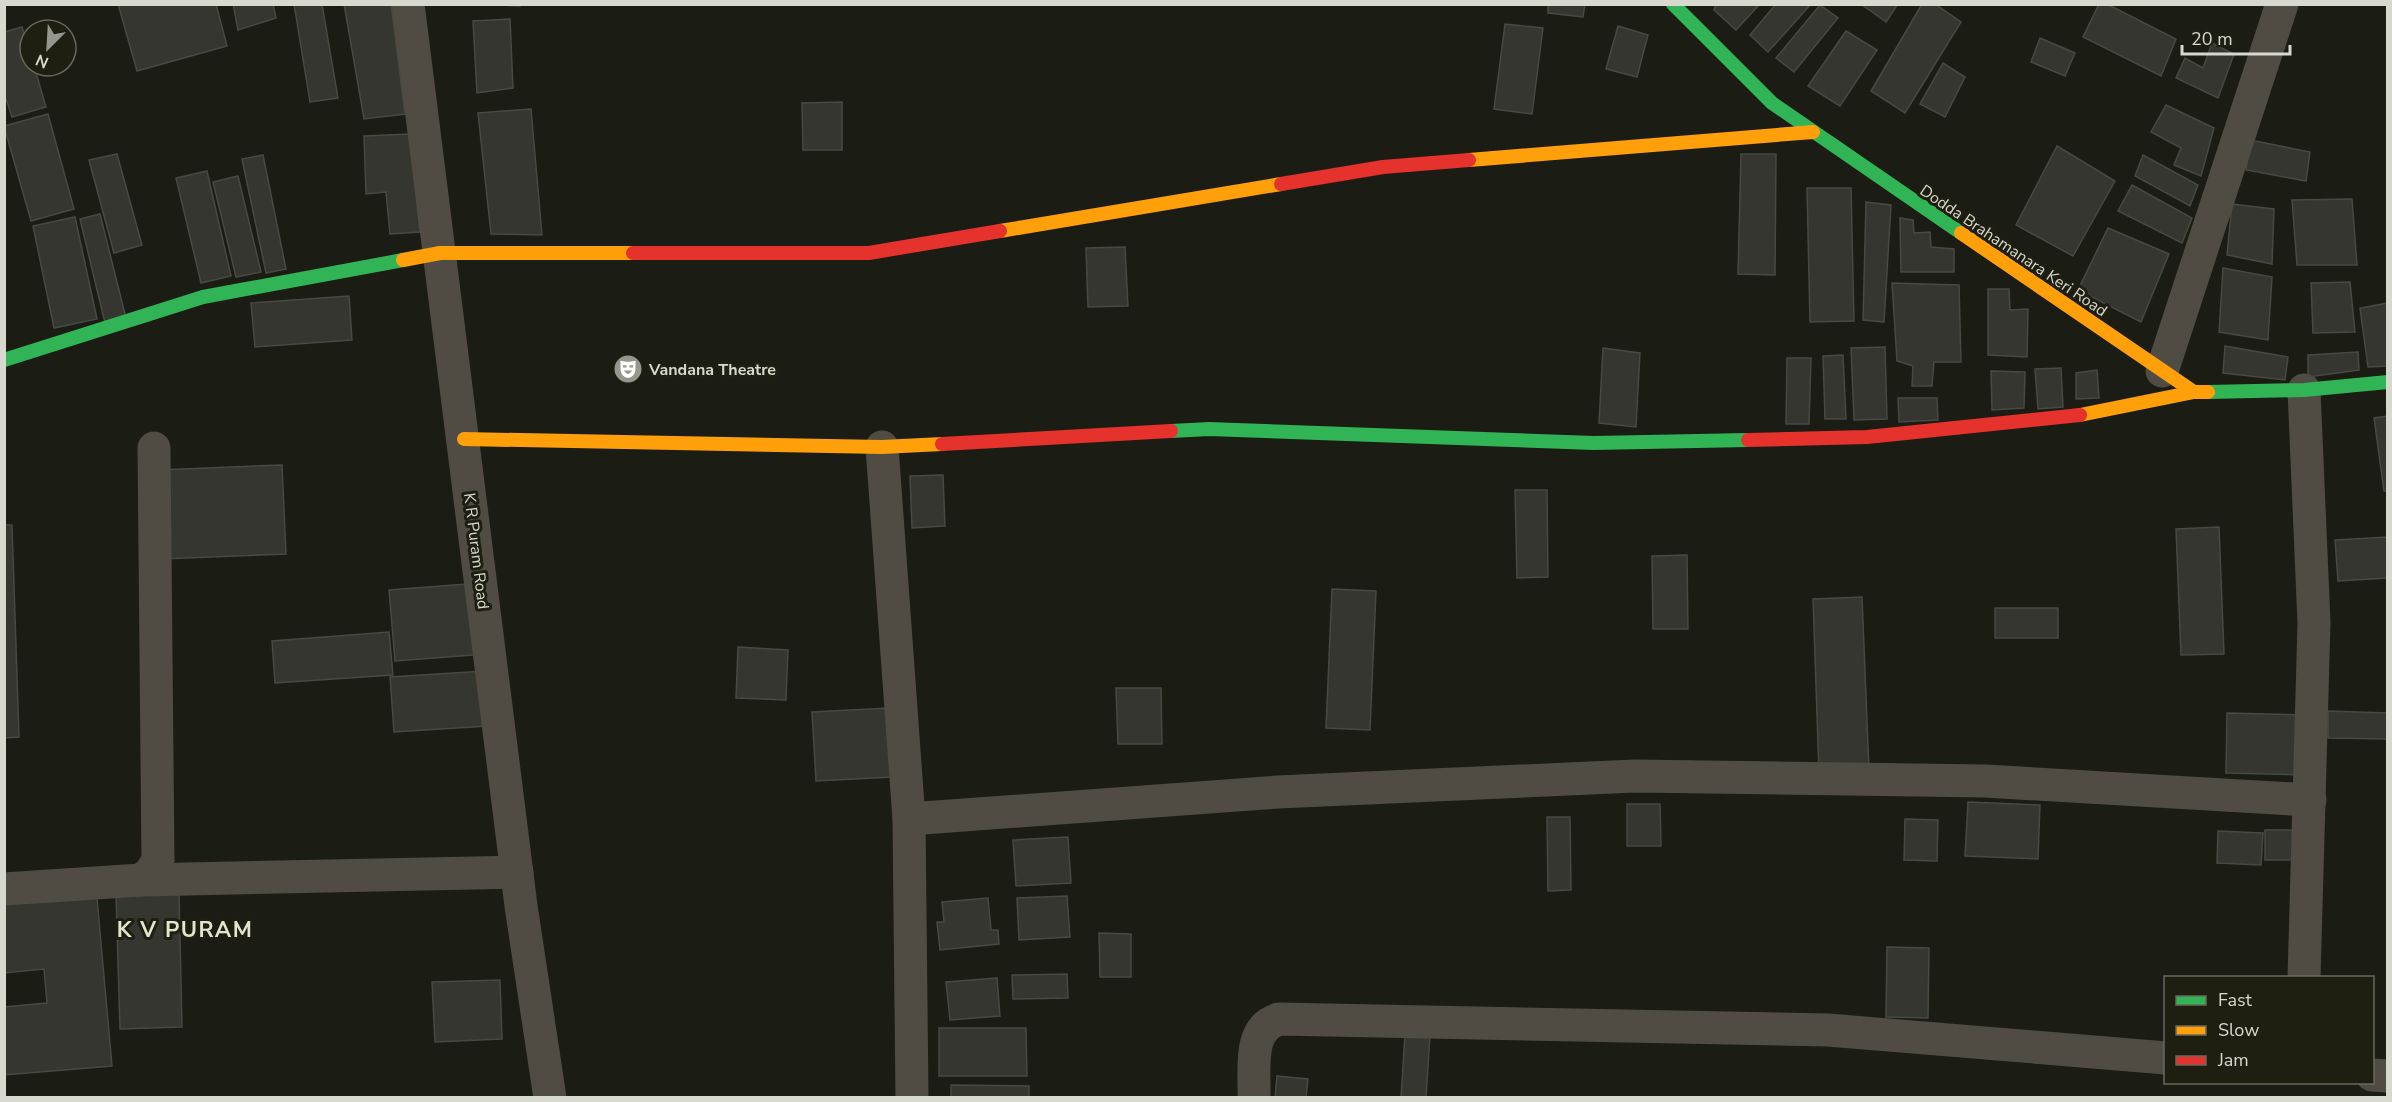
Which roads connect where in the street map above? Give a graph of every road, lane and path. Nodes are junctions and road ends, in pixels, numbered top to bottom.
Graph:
1 (408, 4) edge
2 (1673, 4) edge
3 (2282, 4) edge
4 (1813, 132) junction
5 (440, 253) junction
6 (4, 360) edge
7 (2162, 371) junction
8 (2388, 382) edge
9 (2304, 390) junction
10 (2194, 392) junction
11 (464, 440) junction
12 (882, 447) junction
13 (154, 448) dead end
14 (2310, 800) junction
15 (909, 819) junction
16 (517, 872) junction
17 (141, 880) junction
18 (4, 890) edge
19 (2304, 976) edge
20 (2164, 1058) edge
21 (550, 1098) edge
22 (912, 1098) edge
23 (1254, 1098) edge

1 - 5 street, K R Puram Road
2 - 4 street, Dodda Brahamanara Keri Road
3 - 7 street
4 - 5 street
4 - 7 street, Dodda Brahamanara Keri Road
5 - 6 street
5 - 11 street, K R Puram Road
7 - 10 street, Dodda Brahamanara Keri Road
8 - 9 street
9 - 10 street
9 - 14 street
10 - 12 street
11 - 12 street
11 - 16 street, K R Puram Road
12 - 15 street
13 - 17 street
14 - 15 street
14 - 19 street
15 - 22 street
16 - 17 street
16 - 21 street, K R Puram Road
17 - 18 street
20 - 23 street

